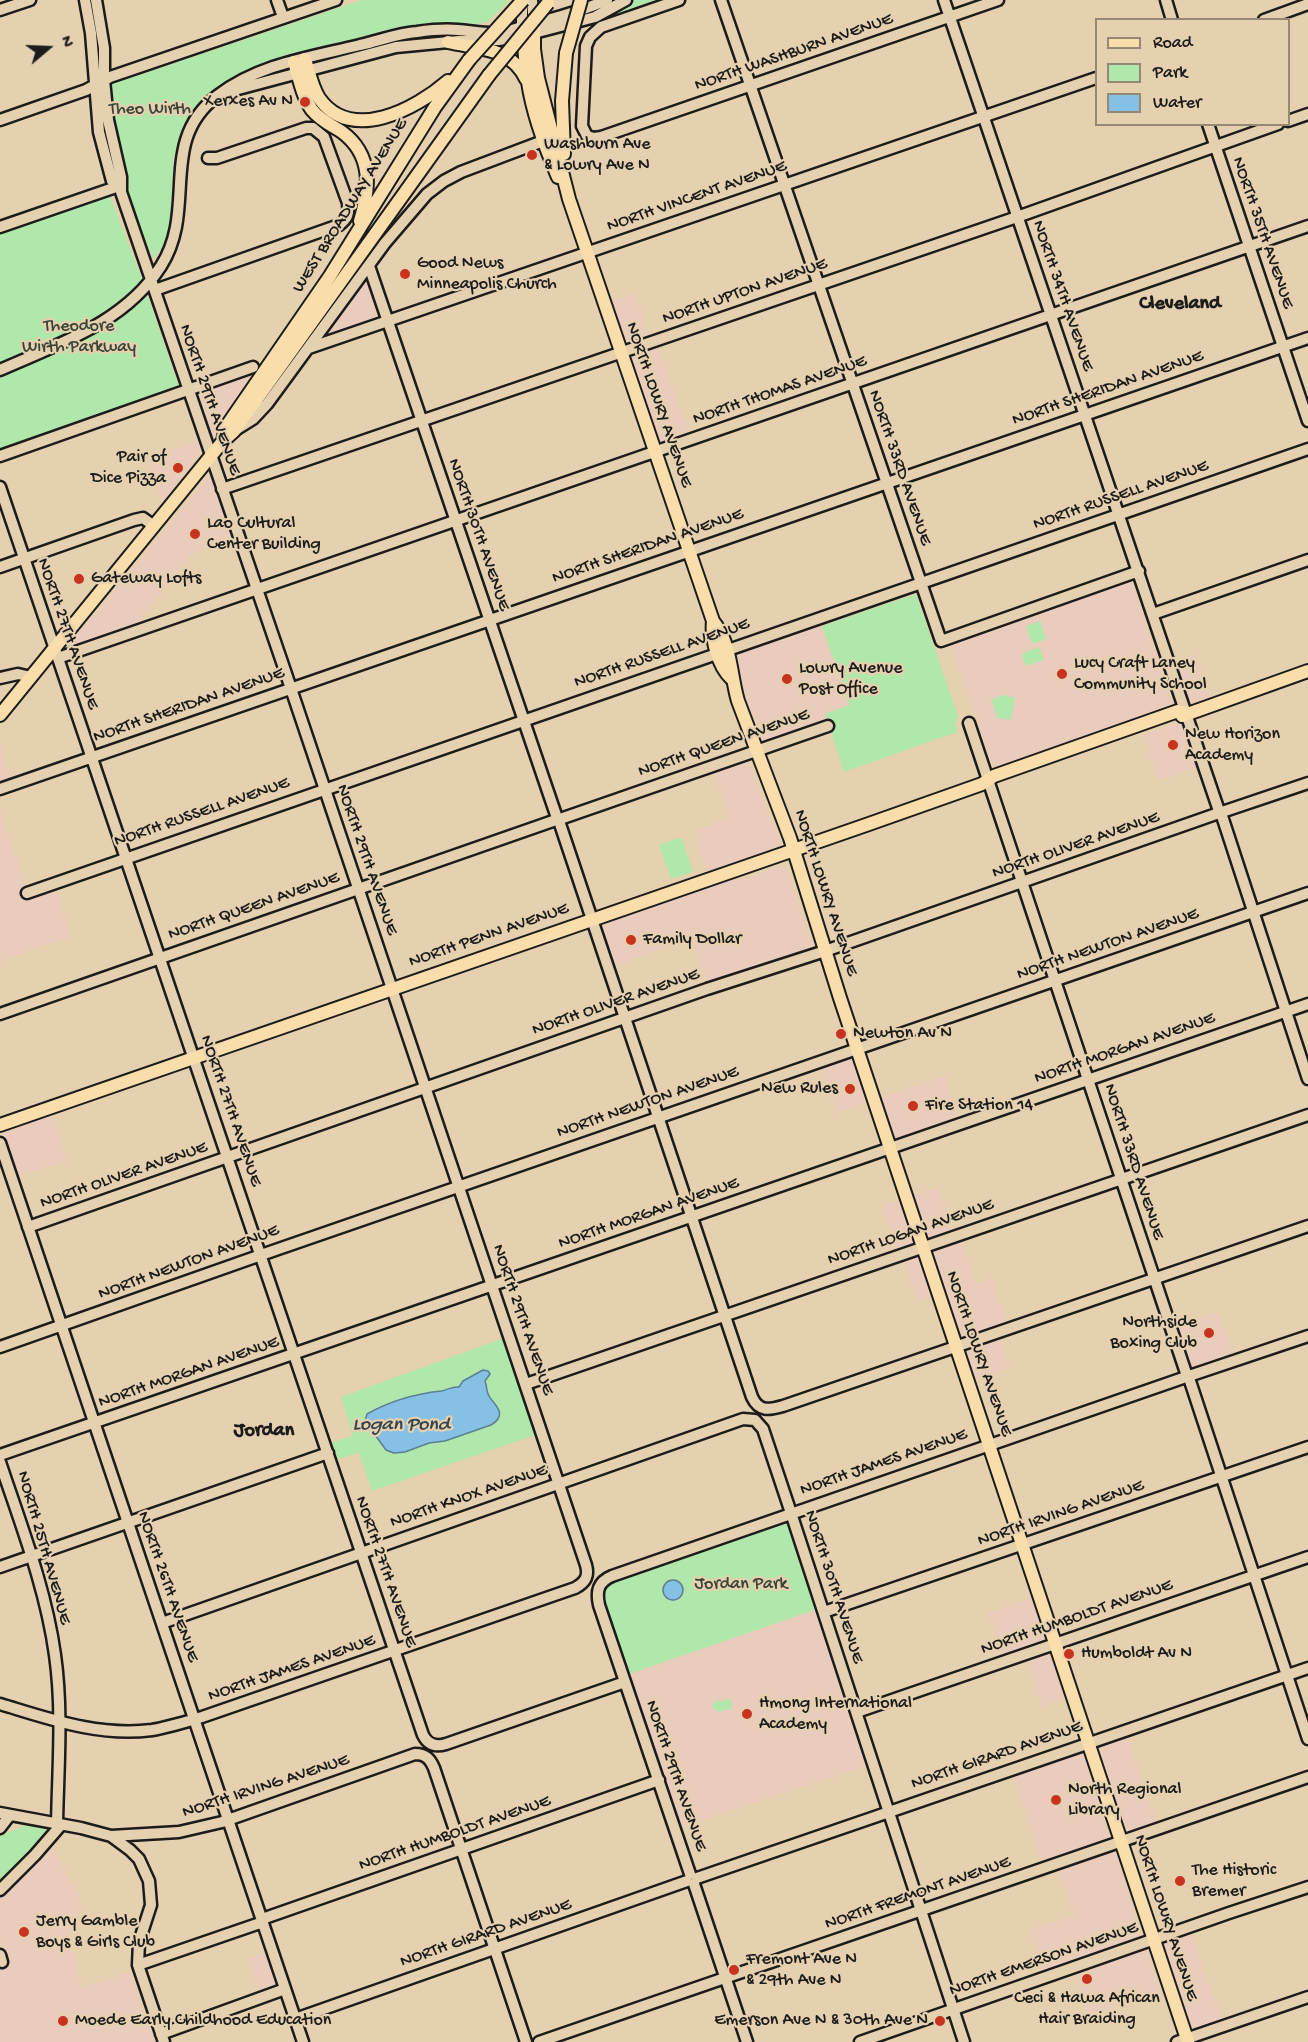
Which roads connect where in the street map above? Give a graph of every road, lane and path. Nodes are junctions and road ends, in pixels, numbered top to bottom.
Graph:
1 (30, 0) edge
2 (85, 0) edge
3 (96, 0) edge
4 (277, 0) edge
5 (336, 0) edge
6 (523, 0) edge
7 (532, 0) edge
8 (581, 0) edge
9 (607, 0) edge
10 (626, 0) edge
11 (679, 0) edge
12 (721, 0) edge
13 (944, 0) edge
14 (998, 0) edge
15 (1166, 0) edge
16 (549, 1) edge
17 (1308, 4) edge
18 (0, 10) edge
19 (283, 17) junction
20 (949, 17) junction
21 (1171, 18) edge
22 (1270, 18) edge
23 (528, 30) junction
24 (448, 42) junction
25 (465, 64) junction
26 (301, 66) junction
27 (1095, 78) edge
28 (528, 82) junction
29 (99, 83) junction
30 (750, 85) junction
31 (1308, 114) edge
32 (983, 117) junction
33 (0, 120) edge
34 (1290, 120) edge
35 (549, 124) junction
36 (1209, 126) edge
37 (1272, 126) edge
38 (543, 141) junction
39 (1215, 146) junction
40 (208, 158) dead end
41 (784, 184) junction
42 (119, 186) junction
43 (569, 199) junction
44 (1017, 217) junction
45 (1308, 226) edge
46 (0, 227) edge
47 (353, 240) junction
48 (1249, 247) junction
49 (588, 253) junction
50 (369, 266) junction
51 (818, 284) junction
52 (153, 285) junction
53 (1051, 316) junction
54 (387, 321) junction
55 (1308, 338) edge
56 (1283, 346) junction
57 (309, 348) junction
58 (621, 353) junction
59 (253, 367) dead end
60 (0, 370) edge
61 (853, 383) junction
62 (188, 390) junction
63 (1085, 415) junction
64 (421, 420) junction
65 (1308, 421) edge
66 (234, 431) junction
67 (223, 441) junction
68 (1308, 449) edge
69 (655, 451) junction
70 (0, 456) edge
71 (211, 456) junction
72 (887, 482) junction
73 (0, 487) edge
74 (222, 489) junction
75 (1118, 514) junction
76 (455, 520) junction
77 (154, 526) junction
78 (689, 550) junction
79 (24, 558) junction
80 (1308, 560) edge
81 (0, 567) edge
82 (1139, 571) junction
83 (921, 582) junction
84 (256, 589) junction
85 (1154, 614) junction
86 (489, 620) junction
87 (722, 651) junction
88 (56, 653) junction
89 (1308, 671) edge
90 (31, 677) junction
91 (0, 678) edge
92 (291, 689) junction
93 (1187, 713) junction
94 (0, 715) edge
95 (524, 719) junction
96 (969, 723) dead end
97 (828, 726) dead end
98 (757, 750) junction
99 (92, 757) junction
100 (989, 781) junction
101 (1308, 783) edge
102 (324, 788) junction
103 (0, 789) edge
104 (1220, 812) junction
105 (558, 819) junction
106 (793, 850) junction
107 (126, 857) junction
108 (1022, 883) junction
109 (359, 888) junction
110 (27, 892) dead end
111 (1308, 893) edge
112 (1253, 912) junction
113 (592, 919) junction
114 (825, 951) junction
115 (160, 957) junction
116 (1056, 981) junction
117 (393, 988) junction
118 (1308, 1004) edge
119 (1286, 1011) junction
120 (0, 1014) edge
121 (625, 1018) junction
122 (857, 1049) junction
123 (195, 1058) junction
124 (1089, 1079) junction
125 (1308, 1079) edge
126 (427, 1087) junction
127 (1308, 1115) edge
128 (658, 1117) junction
129 (0, 1125) edge
130 (0, 1143) edge
131 (889, 1147) junction
132 (228, 1157) junction
133 (1122, 1178) junction
134 (460, 1186) junction
135 (692, 1216) junction
136 (1308, 1226) edge
137 (28, 1227) junction
138 (923, 1246) junction
139 (261, 1255) junction
140 (1154, 1279) junction
141 (493, 1285) junction
142 (725, 1316) junction
143 (62, 1325) junction
144 (1308, 1336) edge
145 (956, 1346) junction
146 (0, 1347) edge
147 (295, 1354) junction
148 (1188, 1377) junction
149 (526, 1384) junction
150 (755, 1420) joint
151 (95, 1424) junction
152 (989, 1445) junction
153 (1308, 1447) edge
154 (328, 1453) junction
155 (0, 1455) edge
156 (0, 1462) edge
157 (1221, 1477) junction
158 (559, 1483) junction
159 (791, 1513) junction
160 (128, 1523) junction
161 (1022, 1544) junction
162 (361, 1551) junction
163 (32, 1557) junction
164 (1308, 1557) edge
165 (0, 1567) edge
166 (1254, 1576) junction
167 (586, 1579) joint
168 (599, 1586) joint
169 (824, 1612) junction
170 (162, 1623) junction
171 (1055, 1643) junction
172 (394, 1651) junction
173 (1308, 1668) edge
174 (1287, 1675) junction
175 (626, 1682) junction
176 (0, 1704) edge
177 (857, 1712) junction
178 (194, 1719) junction
179 (60, 1722) junction
180 (1308, 1739) edge
181 (1087, 1743) junction
182 (1308, 1777) edge
183 (659, 1780) junction
184 (889, 1812) junction
185 (5, 1814) edge
186 (228, 1820) junction
187 (59, 1824) junction
188 (0, 1828) edge
189 (111, 1836) junction
190 (1121, 1841) junction
191 (461, 1849) junction
192 (692, 1880) junction
193 (1308, 1887) edge
194 (0, 1890) edge
195 (921, 1911) junction
196 (262, 1921) junction
197 (1153, 1939) junction
198 (494, 1948) junction
199 (138, 1965) junction
200 (725, 1977) junction
201 (285, 1989) junction
202 (1308, 1997) edge
203 (953, 2010) junction
204 (295, 2019) junction
205 (163, 2038) edge
206 (1184, 2041) edge
207 (303, 2042) edge
208 (526, 2042) edge
209 (538, 2042) edge
210 (747, 2042) edge
211 (860, 2042) edge
212 (964, 2042) edge

1 - 18 street
2 - 29 street
3 - 29 street
4 - 19 street
5 - 19 street
6 - 23 street
6 - 25 main road, WEST BROADWAY AVENUE, bridge
7 - 23 street
8 - 43 main road, bridge
9 - 23 street
10 - 23 street
11 - 30 street, NORTH WASHBURN AVENUE
12 - 30 street, NORTH 33RD AVENUE
13 - 20 street, NORTH 34TH AVENUE
14 - 20 street, NORTH WASHBURN AVENUE
15 - 21 street
16 - 66 main road, WEST BROADWAY AVENUE, bridge
17 - 22 street
19 - 29 street
20 - 30 street, NORTH WASHBURN AVENUE
20 - 32 street, NORTH 34TH AVENUE
23 - 24 street
23 - 26 street
23 - 28 main road, NORTH LOWRY AVENUE
23 - 35 main road, NORTH LOWRY AVENUE
24 - 26 street
24 - 28 main road
25 - 26 main road
25 - 47 main road, WEST BROADWAY AVENUE
26 - 47 main road
26 - 52 street
27 - 32 street, NORTH VINCENT AVENUE
28 - 38 main road, NORTH LOWRY AVENUE
29 - 33 street
29 - 42 street, NORTH 29TH AVENUE
30 - 41 street, NORTH 33RD AVENUE
31 - 34 street
32 - 41 street, NORTH VINCENT AVENUE
32 - 44 street, NORTH 34TH AVENUE
35 - 38 street
35 - 43 main road, NORTH LOWRY AVENUE
36 - 39 street, NORTH 35TH AVENUE
37 - 39 street, NORTH UPTON AVENUE
38 - 43 main road, NORTH LOWRY AVENUE
38 - 50 street, WEST BROADWAY AVENUE
39 - 44 street, NORTH UPTON AVENUE
39 - 48 street, NORTH 35TH AVENUE
40 - 52 street
41 - 49 street, NORTH VINCENT AVENUE
41 - 51 street, NORTH 33RD AVENUE
42 - 46 street
42 - 52 street, NORTH 29TH AVENUE
43 - 49 main road, NORTH LOWRY AVENUE
44 - 51 street, NORTH UPTON AVENUE
44 - 53 street, NORTH 34TH AVENUE
45 - 48 street, NORTH THOMAS AVENUE
47 - 67 main road, WEST BROADWAY AVENUE
48 - 53 street, NORTH THOMAS AVENUE
48 - 56 street, NORTH 35TH AVENUE
49 - 54 street, NORTH VINCENT AVENUE
49 - 58 main road, NORTH LOWRY AVENUE
50 - 54 street, NORTH 30TH AVENUE
50 - 57 street, WEST BROADWAY AVENUE
51 - 58 street, NORTH UPTON AVENUE
51 - 61 street, NORTH 33RD AVENUE
52 - 60 street
52 - 62 street, NORTH 29TH AVENUE
53 - 61 street, NORTH THOMAS AVENUE
53 - 63 street, NORTH 34TH AVENUE
54 - 57 street, NORTH VINCENT AVENUE
54 - 64 street, NORTH 30TH AVENUE
55 - 56 street, NORTH SHERIDAN AVENUE
56 - 63 street, NORTH SHERIDAN AVENUE
56 - 65 street, NORTH 35TH AVENUE
57 - 66 street, WEST BROADWAY AVENUE
58 - 64 street, NORTH UPTON AVENUE
58 - 69 main road, NORTH LOWRY AVENUE
59 - 62 street
61 - 69 street, NORTH THOMAS AVENUE
61 - 72 street, NORTH 33RD AVENUE
62 - 70 street
62 - 71 street, NORTH 29TH AVENUE
63 - 72 street, NORTH SHERIDAN AVENUE
63 - 75 street, NORTH 34TH AVENUE
64 - 74 street, NORTH UPTON AVENUE
64 - 76 street, NORTH 30TH AVENUE
66 - 67 main road, WEST BROADWAY AVENUE
67 - 71 main road, WEST BROADWAY AVENUE
68 - 75 street, NORTH RUSSELL AVENUE
69 - 76 street, NORTH THOMAS AVENUE
69 - 78 main road, NORTH LOWRY AVENUE
71 - 74 street, NORTH 29TH AVENUE
71 - 77 main road, WEST BROADWAY AVENUE
72 - 78 street, NORTH SHERIDAN AVENUE
72 - 83 street, NORTH 33RD AVENUE
73 - 79 street, NORTH 27TH AVENUE
74 - 84 street, NORTH 29TH AVENUE
75 - 82 street, NORTH 34TH AVENUE
75 - 83 street, NORTH RUSSELL AVENUE
76 - 84 street, NORTH THOMAS AVENUE
76 - 86 street, NORTH 30TH AVENUE
77 - 79 street
77 - 88 main road, WEST BROADWAY AVENUE
78 - 86 street, NORTH SHERIDAN AVENUE
78 - 87 main road, NORTH LOWRY AVENUE
79 - 81 street
79 - 88 street, NORTH 27TH AVENUE
80 - 85 street
82 - 83 street, NORTH 33RD AVENUE
82 - 85 street, NORTH 34TH AVENUE
83 - 87 street, NORTH RUSSELL AVENUE
84 - 88 street, NORTH THOMAS AVENUE
84 - 92 street, NORTH 29TH AVENUE
85 - 93 street, NORTH 34TH AVENUE
86 - 92 street, NORTH SHERIDAN AVENUE
86 - 95 street, NORTH 30TH AVENUE
87 - 95 street, NORTH RUSSELL AVENUE
87 - 98 main road, NORTH LOWRY AVENUE
88 - 90 main road, WEST BROADWAY AVENUE
88 - 99 street, NORTH 27TH AVENUE
89 - 93 main road, NORTH PENN AVENUE
90 - 91 street
90 - 94 main road, WEST BROADWAY AVENUE
92 - 99 street, NORTH SHERIDAN AVENUE
92 - 102 street, NORTH 29TH AVENUE
93 - 100 main road, NORTH PENN AVENUE
93 - 104 street, NORTH 34TH AVENUE
95 - 102 street, NORTH RUSSELL AVENUE
95 - 105 street, NORTH 30TH AVENUE
96 - 100 street, NORTH 33RD AVENUE
97 - 98 street, NORTH QUEEN AVENUE
98 - 105 street, NORTH QUEEN AVENUE
98 - 106 main road, NORTH LOWRY AVENUE
99 - 103 street, NORTH SHERIDAN AVENUE
99 - 107 street, NORTH 27TH AVENUE
100 - 106 main road, NORTH PENN AVENUE
100 - 108 street, NORTH 33RD AVENUE
101 - 104 street, NORTH OLIVER AVENUE
102 - 107 street, NORTH RUSSELL AVENUE
102 - 109 street, NORTH 29TH AVENUE
104 - 108 street, NORTH OLIVER AVENUE
104 - 112 street, NORTH 34TH AVENUE
105 - 109 street, NORTH QUEEN AVENUE
105 - 113 street, NORTH 30TH AVENUE
106 - 113 main road, NORTH PENN AVENUE
106 - 114 main road, NORTH LOWRY AVENUE
107 - 110 street, NORTH RUSSELL AVENUE
107 - 115 street, NORTH 27TH AVENUE
108 - 114 street, NORTH OLIVER AVENUE
108 - 116 street, NORTH 33RD AVENUE
109 - 115 street, NORTH QUEEN AVENUE
109 - 117 street, NORTH 29TH AVENUE
111 - 112 street, NORTH NEWTON AVENUE
112 - 116 street, NORTH NEWTON AVENUE
112 - 119 street, NORTH 34TH AVENUE
113 - 117 main road, NORTH PENN AVENUE
113 - 121 street, NORTH 30TH AVENUE
114 - 121 street, NORTH OLIVER AVENUE
114 - 122 main road, NORTH LOWRY AVENUE
115 - 120 street, NORTH QUEEN AVENUE
115 - 123 street, NORTH 27TH AVENUE
116 - 122 street, NORTH NEWTON AVENUE
116 - 124 street, NORTH 33RD AVENUE
117 - 123 main road, NORTH PENN AVENUE
117 - 126 street, NORTH 29TH AVENUE
118 - 119 street, NORTH MORGAN AVENUE
119 - 124 street, NORTH MORGAN AVENUE
119 - 125 street, NORTH 34TH AVENUE
121 - 126 street, NORTH OLIVER AVENUE
121 - 128 street, NORTH 30TH AVENUE
122 - 128 street, NORTH NEWTON AVENUE
122 - 131 main road, NORTH LOWRY AVENUE
123 - 129 main road, NORTH PENN AVENUE
123 - 132 street, NORTH 27TH AVENUE
124 - 131 street, NORTH MORGAN AVENUE
124 - 133 street, NORTH 33RD AVENUE
126 - 132 street, NORTH OLIVER AVENUE
126 - 134 street, NORTH 29TH AVENUE
127 - 133 street, NORTH LOGAN AVENUE
128 - 134 street, NORTH NEWTON AVENUE
128 - 135 street, NORTH 30TH AVENUE
130 - 137 street, NORTH 26TH AVENUE
131 - 135 street, NORTH MORGAN AVENUE
131 - 138 main road, NORTH LOWRY AVENUE
132 - 137 street, NORTH OLIVER AVENUE
132 - 139 street, NORTH 27TH AVENUE
133 - 138 street, NORTH LOGAN AVENUE
133 - 140 street, NORTH 33RD AVENUE
134 - 139 street, NORTH NEWTON AVENUE
134 - 141 street, NORTH 29TH AVENUE
135 - 141 street, NORTH MORGAN AVENUE
135 - 142 street, NORTH 30TH AVENUE
136 - 140 street
137 - 143 street, NORTH 26TH AVENUE
138 - 142 street, NORTH LOGAN AVENUE
138 - 145 main road, NORTH LOWRY AVENUE
139 - 143 street, NORTH NEWTON AVENUE
139 - 147 street, NORTH 27TH AVENUE
140 - 145 street
140 - 148 street, NORTH 33RD AVENUE
141 - 147 street, NORTH MORGAN AVENUE
141 - 149 street, NORTH 29TH AVENUE
142 - 145 street, NORTH 30TH AVENUE
142 - 149 street, NORTH LOGAN AVENUE
143 - 146 street, NORTH NEWTON AVENUE
143 - 151 street, NORTH 26TH AVENUE
144 - 148 street, NORTH JAMES AVENUE
145 - 152 main road, NORTH LOWRY AVENUE
147 - 151 street, NORTH MORGAN AVENUE
147 - 154 street, NORTH 27TH AVENUE
148 - 152 street, NORTH JAMES AVENUE
148 - 157 street, NORTH 33RD AVENUE
149 - 158 street, NORTH 29TH AVENUE
150 - 158 street, NORTH KNOX AVENUE
150 - 159 street, NORTH 30TH AVENUE
151 - 155 street, NORTH MORGAN AVENUE
151 - 160 street, NORTH 26TH AVENUE
152 - 159 street, NORTH JAMES AVENUE
152 - 161 main road, NORTH LOWRY AVENUE
153 - 157 street, NORTH IRVING AVENUE
154 - 160 street
154 - 162 street, NORTH 27TH AVENUE
156 - 163 street, NORTH 25TH AVENUE
157 - 161 street, NORTH IRVING AVENUE
157 - 166 street, NORTH 33RD AVENUE
158 - 162 street, NORTH KNOX AVENUE
158 - 167 street, NORTH 29TH AVENUE
159 - 168 street, NORTH JAMES AVENUE
159 - 169 street, NORTH 30TH AVENUE
160 - 163 street
160 - 170 street, NORTH 26TH AVENUE
161 - 169 street, NORTH IRVING AVENUE
161 - 171 main road, NORTH LOWRY AVENUE
162 - 170 street, NORTH KNOX AVENUE
162 - 172 street, NORTH 27TH AVENUE
163 - 165 street
163 - 179 street, NORTH 25TH AVENUE
164 - 166 street, NORTH HUMBOLDT AVENUE
166 - 171 street, NORTH HUMBOLDT AVENUE
166 - 174 street, NORTH 33RD AVENUE
167 - 172 street, NORTH JAMES AVENUE
168 - 175 street, NORTH 29TH AVENUE
169 - 177 street, NORTH 30TH AVENUE
170 - 178 street, NORTH 26TH AVENUE
171 - 177 street, NORTH HUMBOLDT AVENUE
171 - 181 main road, NORTH LOWRY AVENUE
172 - 175 street, NORTH 27TH AVENUE
172 - 178 street, NORTH JAMES AVENUE
173 - 174 street, NORTH GIRARD AVENUE
174 - 180 street, NORTH 33RD AVENUE
174 - 181 street, NORTH GIRARD AVENUE
175 - 183 street, NORTH 29TH AVENUE
176 - 179 street, NORTH JAMES AVENUE
177 - 184 street, NORTH 30TH AVENUE
178 - 179 street, NORTH JAMES AVENUE
178 - 186 street, NORTH 26TH AVENUE
179 - 187 street, NORTH 25TH AVENUE
181 - 184 street, NORTH GIRARD AVENUE
181 - 190 main road, NORTH LOWRY AVENUE
182 - 190 street, NORTH FREMONT AVENUE
183 - 191 street, NORTH HUMBOLDT AVENUE
183 - 192 street, NORTH 29TH AVENUE
184 - 192 street, NORTH GIRARD AVENUE
184 - 195 street, NORTH 30TH AVENUE
185 - 187 street, NORTH IRVING AVENUE
185 - 188 street
186 - 189 street, NORTH IRVING AVENUE
186 - 191 street, NORTH IRVING AVENUE
186 - 196 street, NORTH 26TH AVENUE
187 - 189 street, NORTH IRVING AVENUE
187 - 194 street
189 - 199 street
190 - 195 street, NORTH FREMONT AVENUE
190 - 197 main road, NORTH LOWRY AVENUE
191 - 196 street, NORTH HUMBOLDT AVENUE
191 - 198 street
192 - 198 street, NORTH GIRARD AVENUE
192 - 200 street, NORTH 29TH AVENUE
193 - 197 street, NORTH EMERSON AVENUE
195 - 200 street, NORTH FREMONT AVENUE
195 - 203 street, NORTH 30TH AVENUE
196 - 199 street, NORTH HUMBOLDT AVENUE
196 - 201 street, NORTH 26TH AVENUE
197 - 203 street, NORTH EMERSON AVENUE
197 - 206 main road, NORTH LOWRY AVENUE
198 - 204 street, NORTH GIRARD AVENUE
198 - 208 street
199 - 205 street
200 - 209 street, NORTH FREMONT AVENUE
200 - 210 street, NORTH 29TH AVENUE
201 - 204 street, NORTH 26TH AVENUE
201 - 205 street
202 - 206 street
203 - 211 street, NORTH EMERSON AVENUE
203 - 212 street, NORTH 30TH AVENUE
204 - 207 street, NORTH 26TH AVENUE

